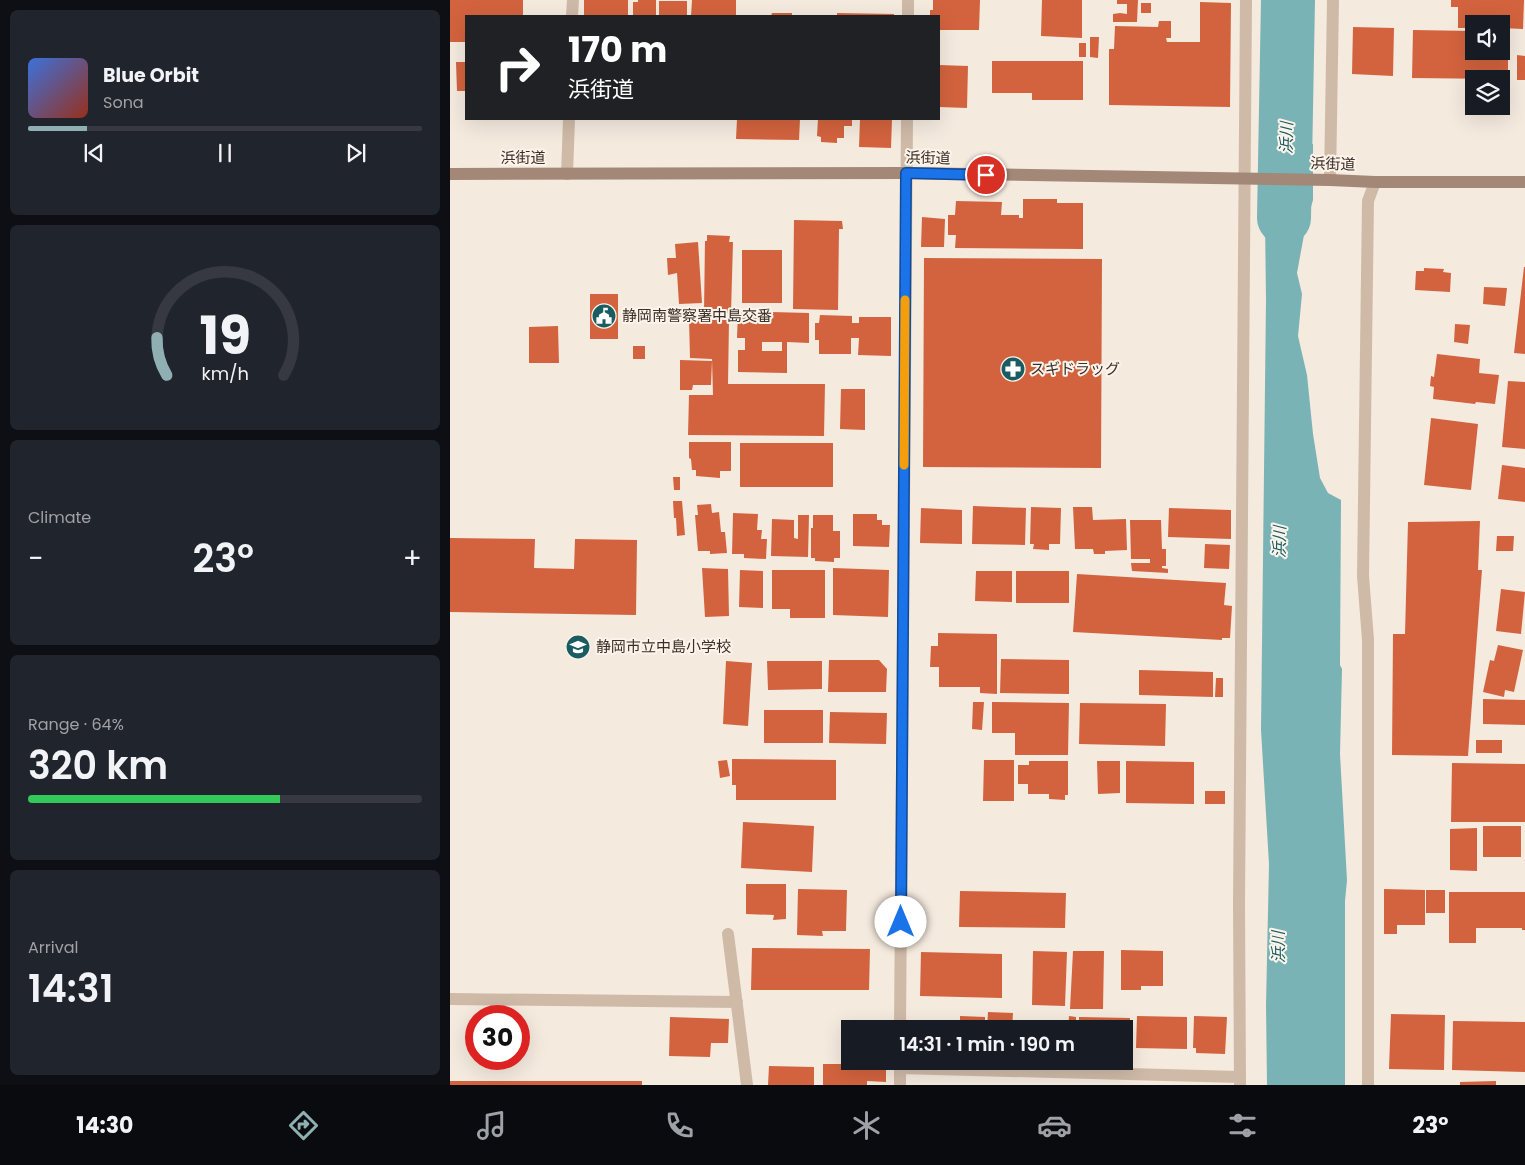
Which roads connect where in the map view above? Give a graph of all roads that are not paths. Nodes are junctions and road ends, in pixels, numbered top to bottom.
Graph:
1 (572, 0) edge
2 (908, 0) edge
3 (1246, 0) edge
4 (1333, 0) edge
5 (572, 15) edge
6 (908, 15) edge
7 (569, 120) edge
8 (907, 120) edge
9 (906, 173) junction
10 (450, 174) edge
11 (567, 174) junction
12 (1250, 179) junction
13 (1325, 180) junction
14 (1374, 182) junction
15 (1525, 182) edge
16 (728, 934) dead end
17 (450, 999) edge
18 (736, 1002) junction
19 (900, 1020) edge
20 (900, 1070) edge
21 (1006, 1070) edge
22 (1240, 1081) edge
23 (747, 1085) edge
24 (900, 1085) edge
25 (1368, 1085) edge

1 - 5 street
2 - 6 street
3 - 12 street
4 - 13 street
7 - 11 street
8 - 9 street
9 - 11 street, 浜街道
9 - 12 street, 浜街道
9 - 19 street
10 - 11 street, 浜街道
12 - 13 street, 浜街道
12 - 22 street
13 - 14 street, 浜街道
14 - 15 street, 浜街道
14 - 25 street
16 - 18 street
17 - 18 street
18 - 23 street
20 - 24 street
21 - 22 street

